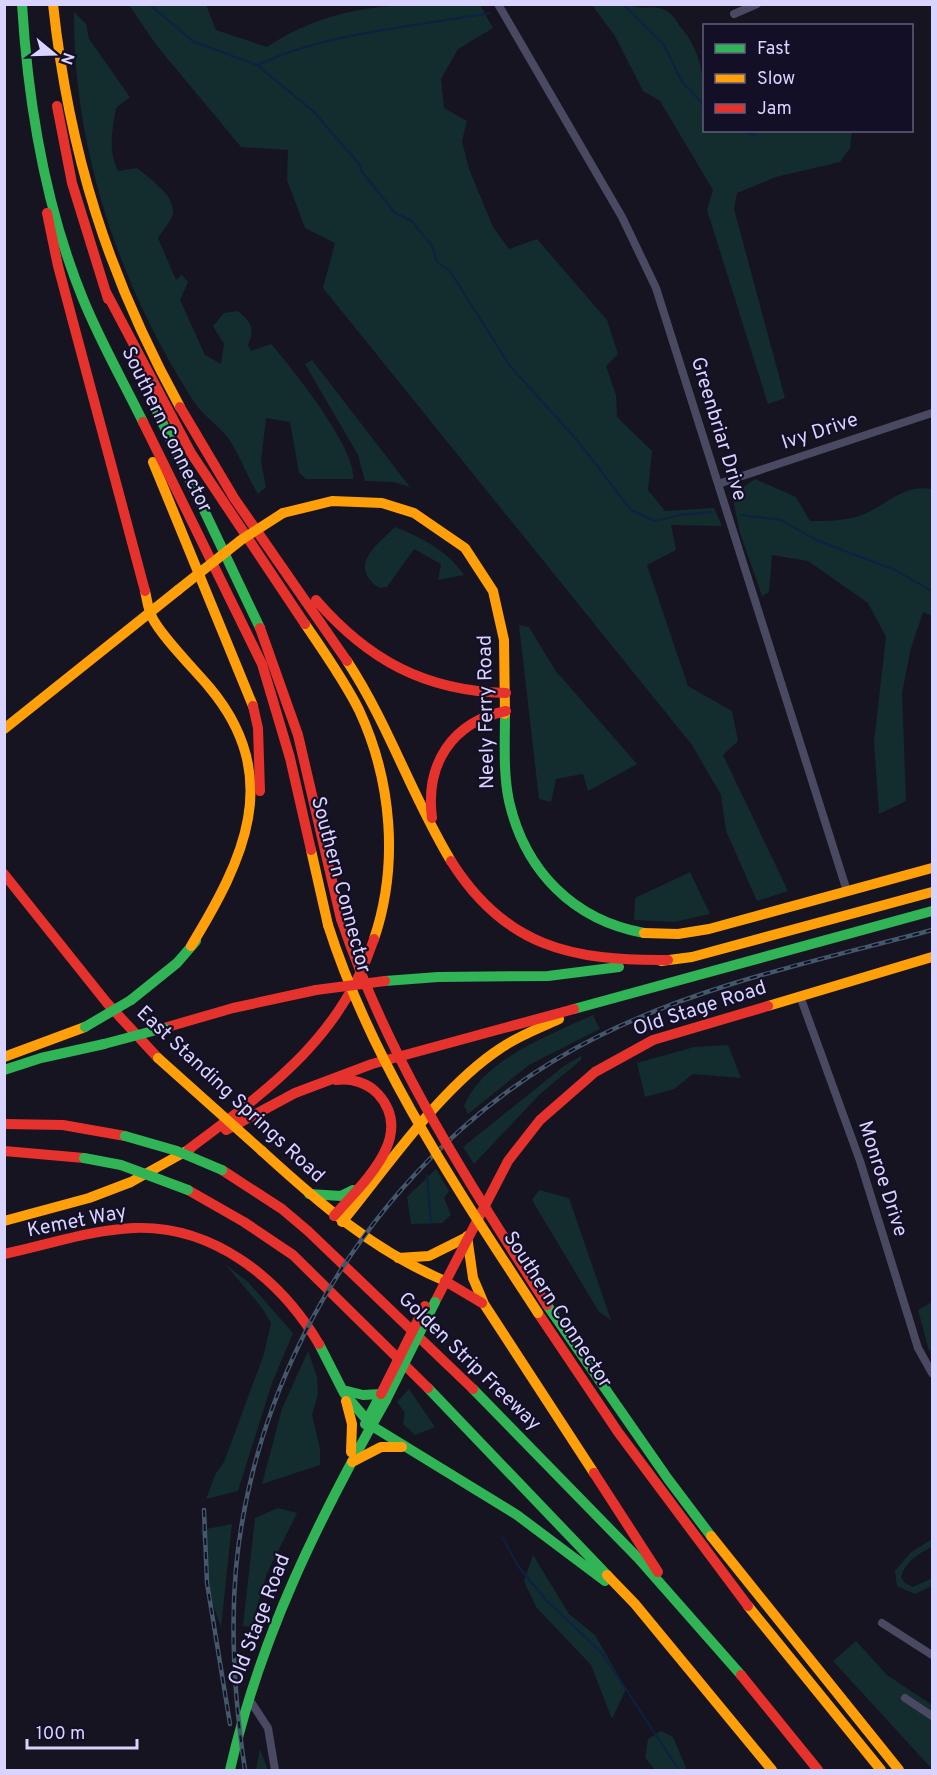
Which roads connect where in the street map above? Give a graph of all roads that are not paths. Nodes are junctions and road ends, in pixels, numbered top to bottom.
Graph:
1 (22, 4) edge
2 (46, 4) edge
3 (53, 4) edge
4 (498, 4) edge
5 (757, 4) edge
6 (734, 14) dead end
7 (35, 133) junction
8 (106, 292) junction
9 (135, 406) junction
10 (180, 406) junction
11 (933, 412) edge
12 (718, 483) junction
13 (152, 612) junction
14 (506, 693) junction
15 (506, 711) junction
16 (4, 729) edge
17 (439, 840) junction
18 (933, 868) edge
19 (4, 874) edge
20 (847, 891) junction
21 (933, 892) edge
22 (933, 910) edge
23 (191, 946) junction
24 (933, 957) edge
25 (668, 960) junction
26 (800, 996) junction
27 (582, 1007) junction
28 (4, 1057) edge
29 (4, 1070) edge
30 (319, 1082) junction
31 (4, 1124) edge
32 (189, 1149) junction
33 (4, 1151) edge
34 (355, 1189) junction
35 (309, 1194) junction
36 (338, 1219) junction
37 (4, 1221) edge
38 (467, 1236) junction
39 (4, 1254) edge
40 (402, 1260) junction
41 (445, 1281) junction
42 (484, 1304) junction
43 (542, 1309) junction
44 (933, 1372) edge
45 (343, 1390) junction
46 (383, 1396) junction
47 (369, 1424) junction
48 (409, 1448) junction
49 (352, 1457) junction
50 (635, 1604) junction
51 (692, 1621) junction
52 (882, 1623) dead end
53 (933, 1655) edge
54 (905, 1698) dead end
55 (249, 1699) junction
56 (933, 1716) edge
57 (230, 1770) edge
58 (275, 1770) edge
59 (772, 1770) edge
60 (818, 1770) edge
61 (881, 1770) edge
62 (899, 1770) edge

1 - 7 main road, Southern Connector
2 - 8 main road, Southern Connector
3 - 10 main road
4 - 12 street, Greenbriar Drive
5 - 6 street
7 - 9 main road, Southern Connector
7 - 13 main road
8 - 32 main road
8 - 43 main road, Southern Connector, bridge
9 - 23 main road
9 - 43 main road, Southern Connector, bridge
10 - 14 main road
10 - 17 main road
11 - 12 street, Ivy Drive
12 - 20 street, Greenbriar Drive
13 - 14 main road, Neely Ferry Road, bridge
13 - 16 main road, Neely Ferry Road
13 - 23 main road
14 - 15 main road, Neely Ferry Road
15 - 17 main road
15 - 20 main road, Neely Ferry Road
17 - 25 main road
18 - 20 main road, Neely Ferry Road
19 - 35 main road, East Standing Springs Road, bridge
21 - 25 main road
22 - 27 main road
23 - 28 main road, bridge
24 - 26 main road, Old Stage Road
25 - 29 main road, bridge
26 - 38 main road, Old Stage Road
26 - 44 street, Monroe Drive
27 - 30 main road
27 - 36 main road
30 - 32 main road
30 - 34 main road
31 - 51 main road, Golden Strip Freeway, bridge
32 - 37 main road
33 - 50 main road, bridge
34 - 35 main road
34 - 36 main road
35 - 36 main road, East Standing Springs Road
36 - 40 main road, East Standing Springs Road
38 - 40 main road
38 - 41 main road, Old Stage Road
38 - 42 main road
39 - 45 main road, Kemet Way
40 - 41 main road, East Standing Springs Road
41 - 42 main road, East Standing Springs Road
41 - 46 main road, Old Stage Road, bridge
42 - 51 main road
43 - 61 main road, Southern Connector
43 - 62 main road, Southern Connector
45 - 46 main road
45 - 47 main road, Kemet Way
45 - 49 main road
46 - 47 main road, Old Stage Road
47 - 48 main road
47 - 49 main road, Old Stage Road
48 - 49 main road
48 - 50 main road
49 - 55 main road, Old Stage Road
50 - 59 main road
51 - 60 main road, Golden Strip Freeway
52 - 53 street
54 - 56 street
55 - 57 main road, Old Stage Road
55 - 58 street

